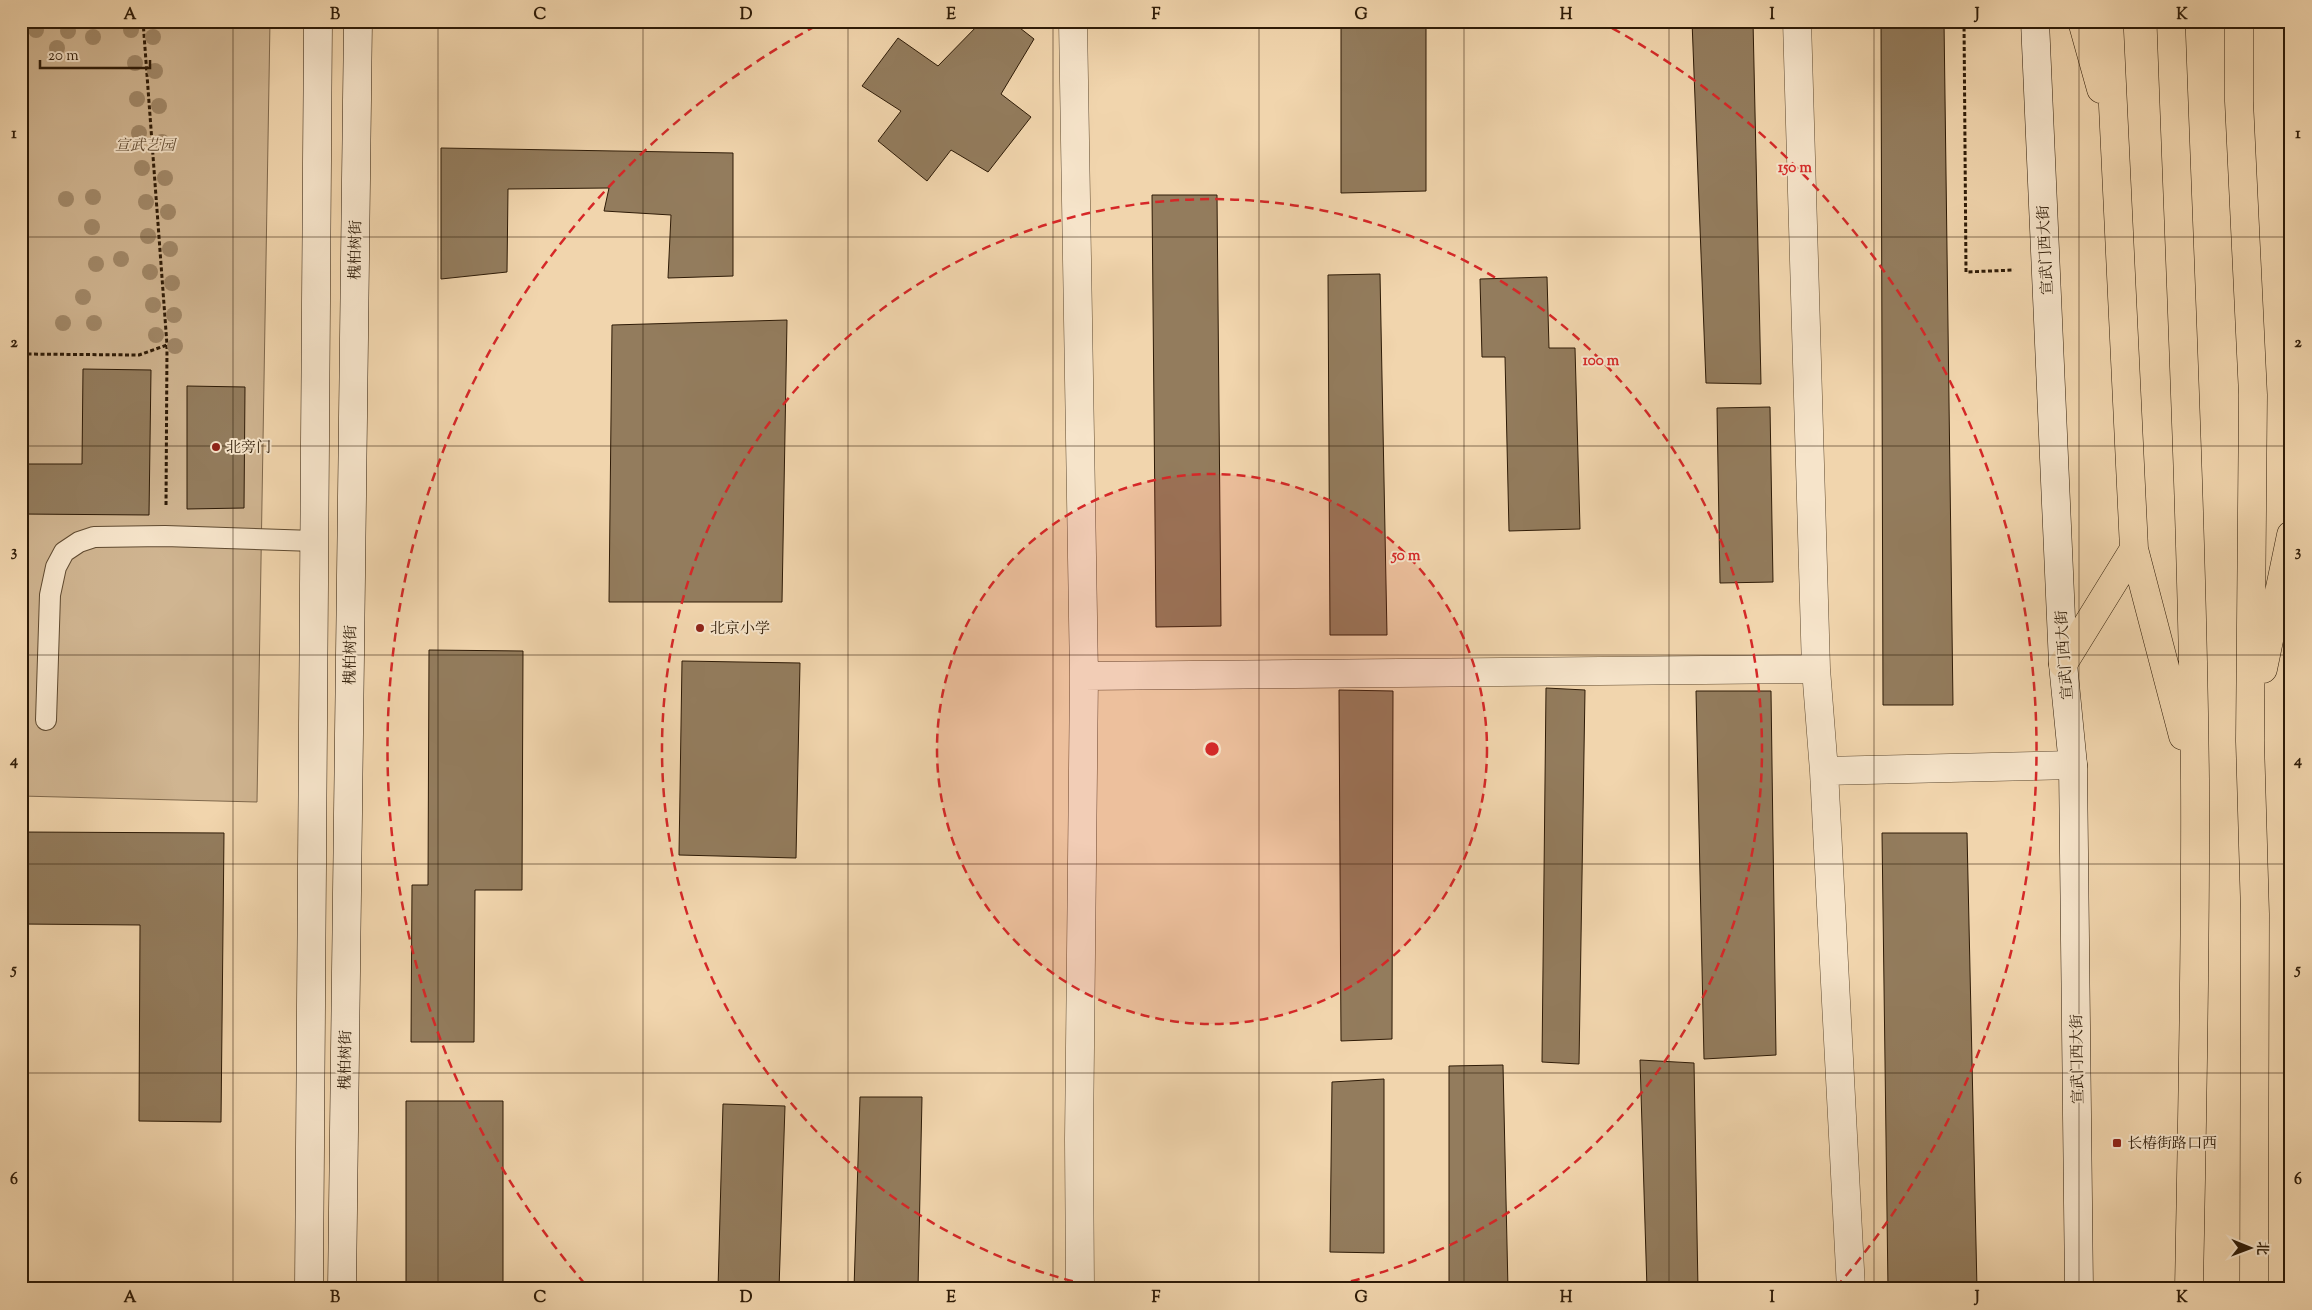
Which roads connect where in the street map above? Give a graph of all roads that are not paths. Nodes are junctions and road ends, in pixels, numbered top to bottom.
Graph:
1 (318, 21) edge
2 (358, 21) edge
3 (1073, 21) edge
4 (1797, 21) edge
5 (2035, 21) edge
6 (2082, 21) edge
7 (2109, 21) edge
8 (2171, 21) edge
9 (2239, 21) edge
10 (2115, 136) junction
11 (2291, 535) edge
12 (314, 541) junction
13 (2134, 549) junction
14 (2063, 664) junction
15 (1816, 669) junction
16 (1084, 676) junction
17 (46, 720) dead end
18 (2250, 742) junction
19 (2073, 765) junction
20 (1824, 771) junction
21 (2195, 781) junction
22 (309, 1289) edge
23 (342, 1289) edge
24 (1080, 1289) edge
25 (1851, 1289) edge
26 (2080, 1289) edge
27 (2189, 1289) edge
28 (2254, 1289) edge

1 - 12 street
2 - 23 street, 槐柏树街
3 - 16 street
4 - 15 street
5 - 14 street, 宣武门西大街
6 - 10 highway
7 - 10 highway
8 - 21 highway
9 - 18 highway
10 - 13 highway
11 - 18 highway
12 - 17 lane
12 - 22 street
13 - 14 highway
13 - 21 highway
14 - 19 street, 宣武门西大街
15 - 16 street
15 - 20 street
16 - 24 street
18 - 28 highway
19 - 20 street
19 - 26 street, 宣武门西大街
20 - 25 street
21 - 27 highway

